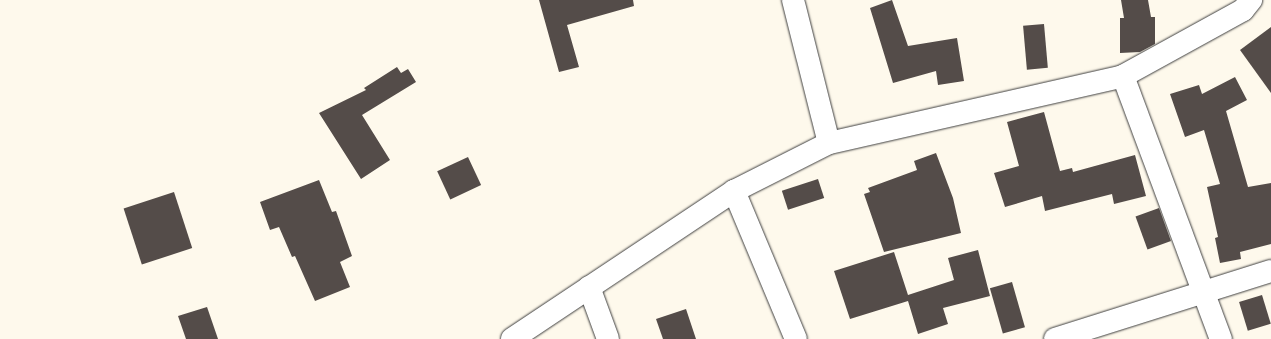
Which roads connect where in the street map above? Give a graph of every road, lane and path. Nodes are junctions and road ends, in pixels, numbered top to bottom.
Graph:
1 (793, 0) edge
2 (1251, 0) edge
3 (1123, 76) junction
4 (829, 143) junction
5 (734, 191) junction
6 (1271, 272) edge
7 (589, 287) junction
8 (1203, 293) junction
9 (512, 339) edge
10 (608, 339) edge
11 (796, 339) edge
12 (1055, 339) edge
13 (1221, 339) edge

1 - 4 street
2 - 3 street
3 - 4 street
3 - 8 street
4 - 5 street
5 - 7 street
5 - 11 street
6 - 8 street
7 - 9 street
7 - 10 street
8 - 12 street
8 - 13 street

